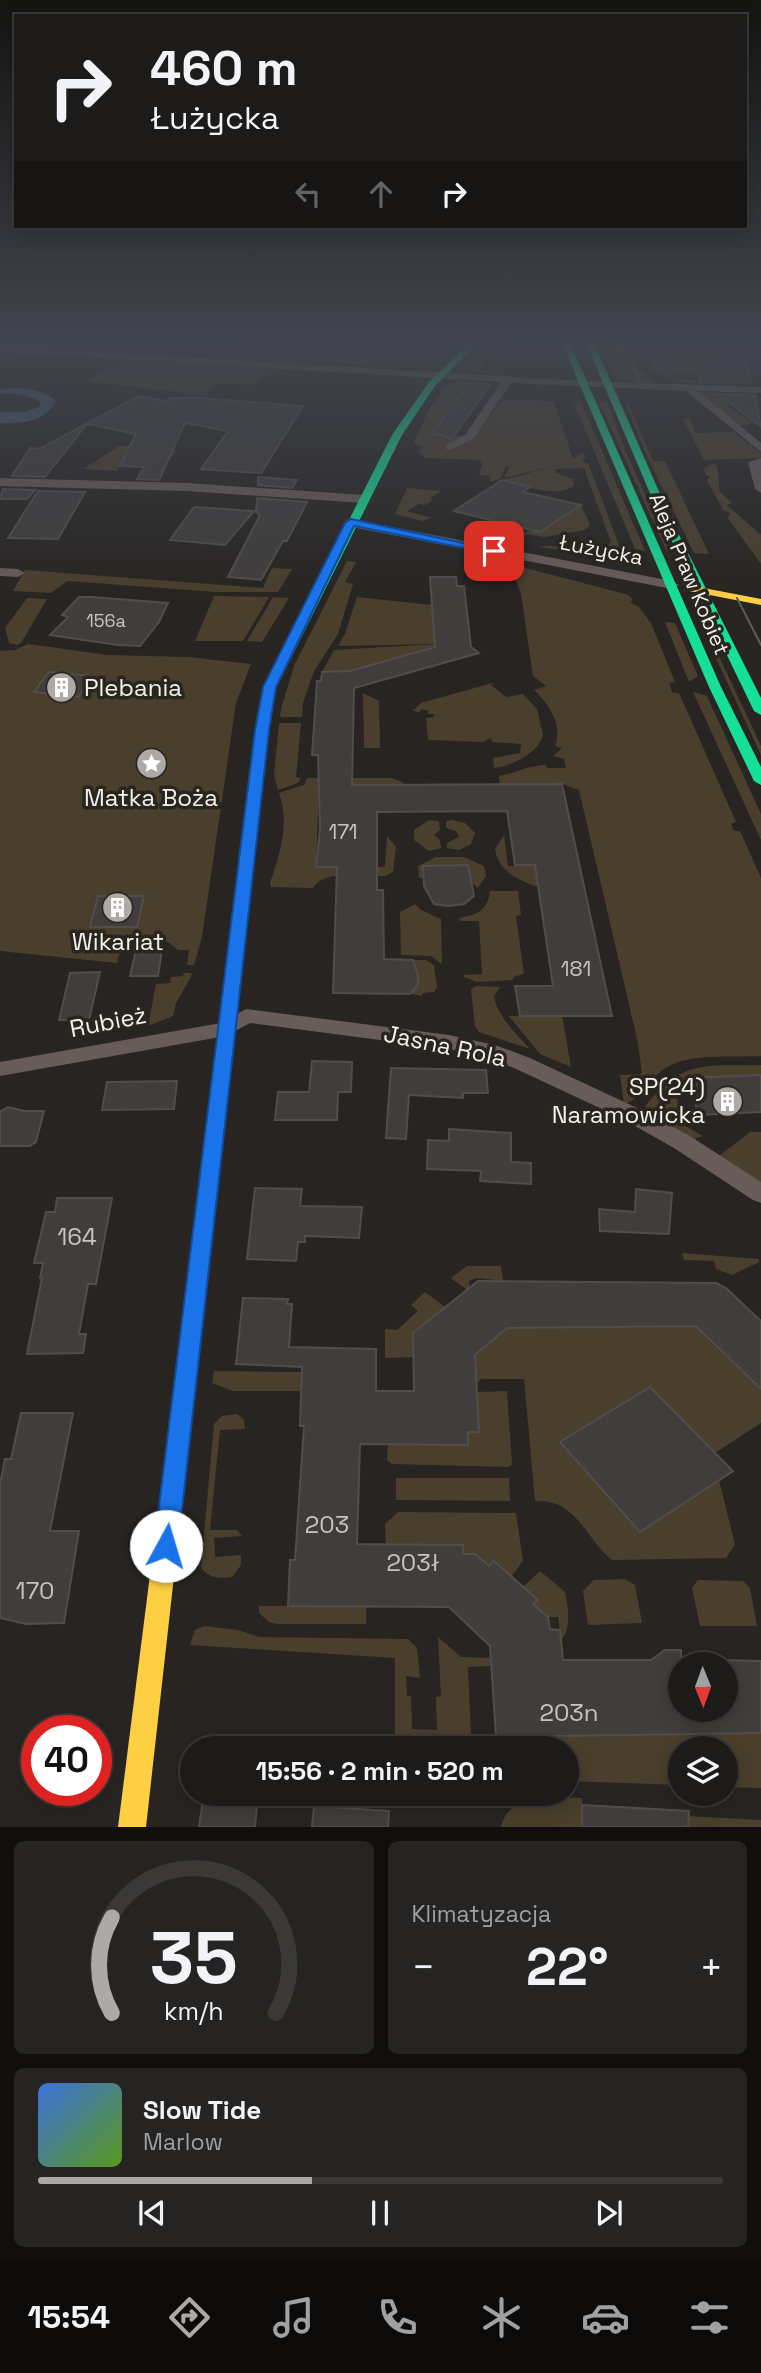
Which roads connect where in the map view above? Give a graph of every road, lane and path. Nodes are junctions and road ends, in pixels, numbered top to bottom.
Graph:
1 (402, 428) edge
2 (475, 428) edge
3 (603, 428) edge
4 (626, 428) edge
5 (736, 428) edge
6 (450, 447) dead end
7 (761, 449) edge
8 (758, 462) edge
9 (0, 482) edge
10 (761, 489) edge
11 (363, 499) junction
12 (351, 523) junction
13 (0, 572) edge
14 (18, 573) dead end
15 (672, 585) junction
16 (701, 590) junction
17 (761, 602) edge
18 (761, 711) edge
19 (761, 781) edge
20 (226, 1029) junction
21 (0, 1069) edge
22 (761, 1194) edge
23 (132, 1827) edge

1 - 11 street
2 - 6 street
3 - 15 street, Aleja Praw Kobiet
4 - 16 street, Aleja Praw Kobiet
5 - 7 street
8 - 10 street
9 - 11 street
11 - 12 street
12 - 15 street, Łużycka
12 - 20 street
13 - 14 street
15 - 16 street, Łużycka
15 - 19 street, Aleja Praw Kobiet
16 - 17 street, Łużycka
16 - 18 street, Aleja Praw Kobiet
20 - 21 street, Rubież
20 - 22 street, Jasna Rola
20 - 23 street

